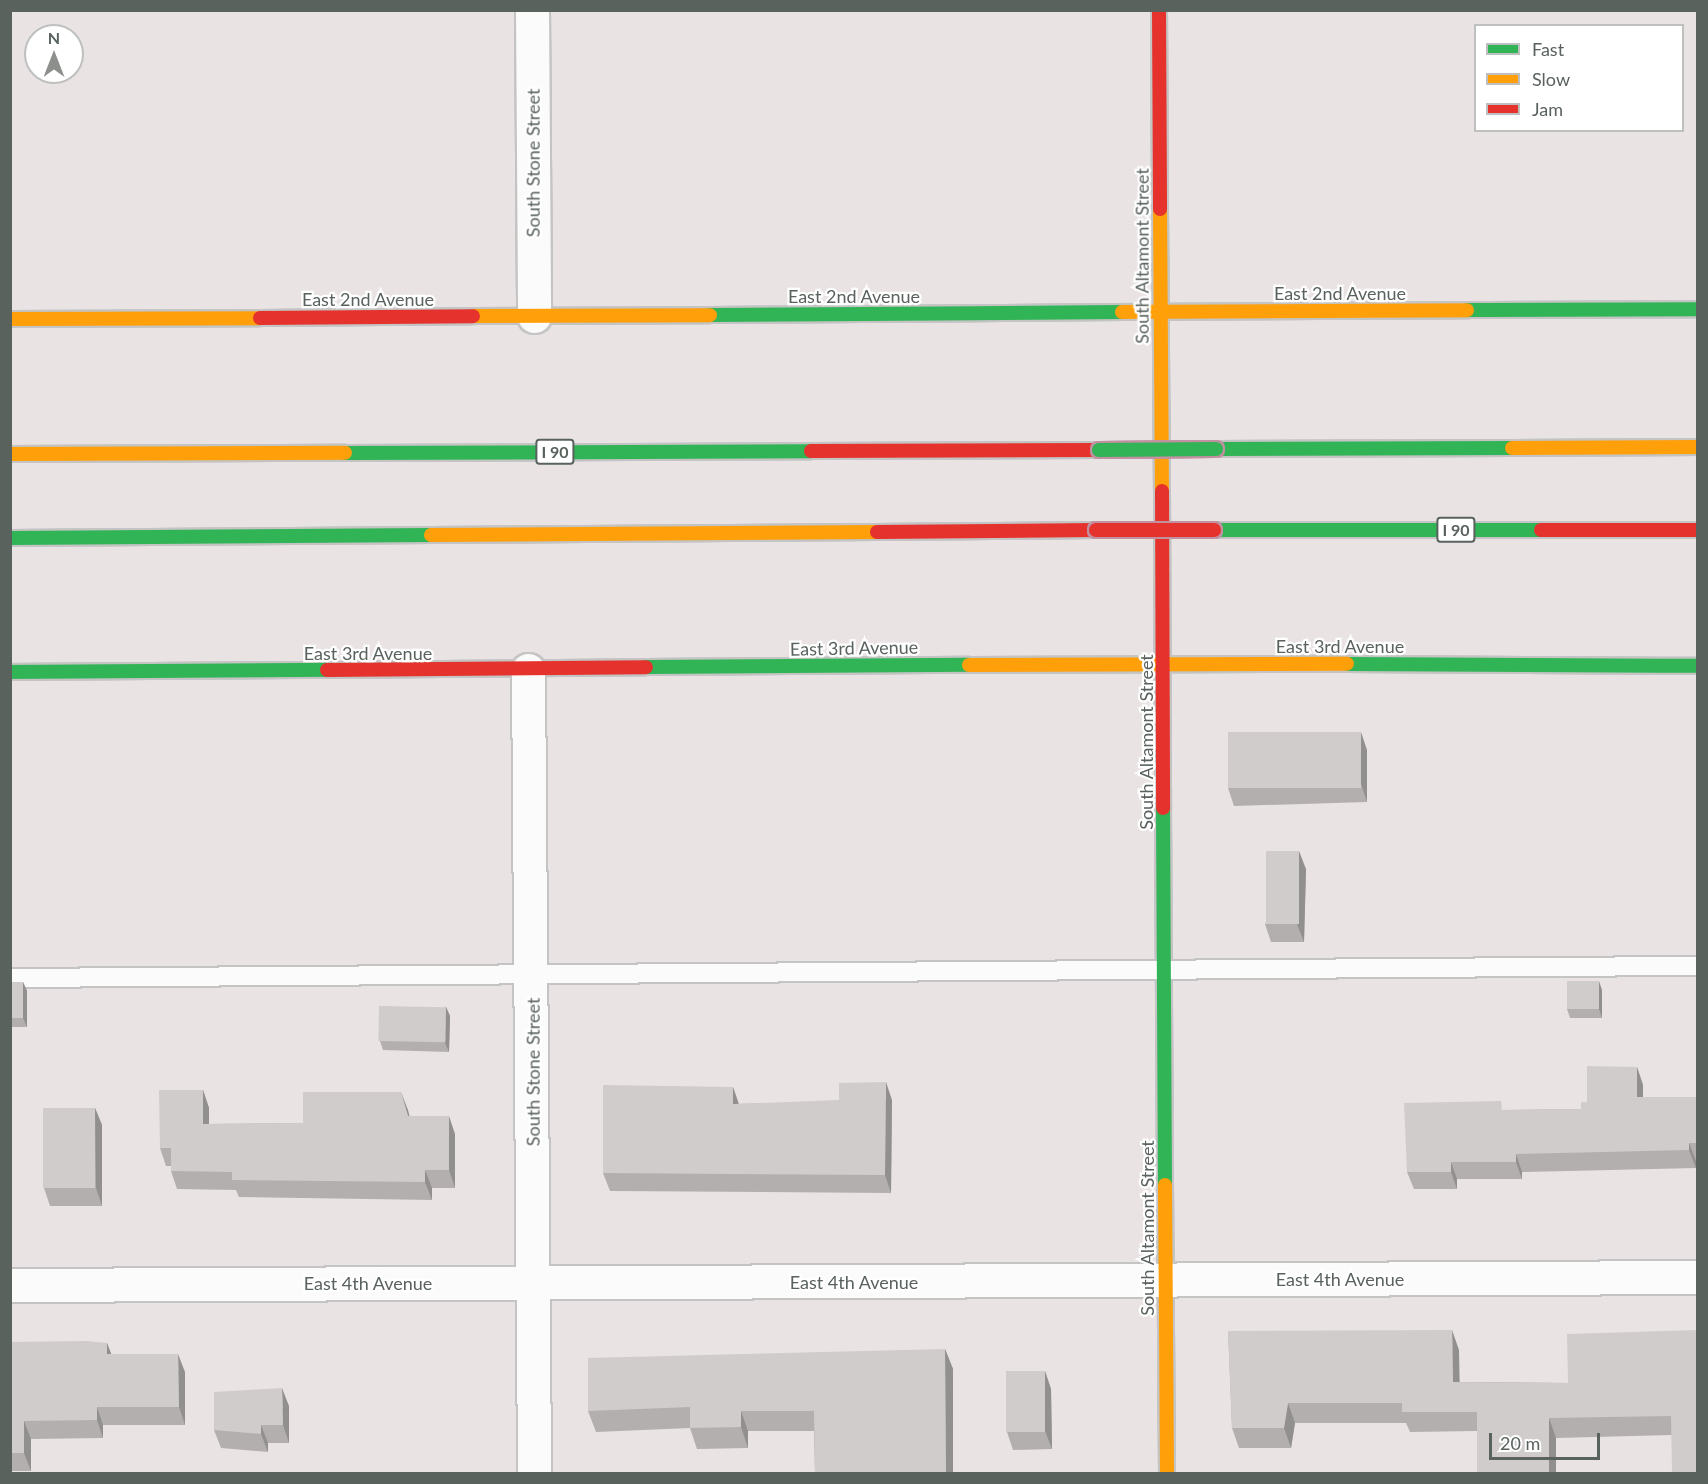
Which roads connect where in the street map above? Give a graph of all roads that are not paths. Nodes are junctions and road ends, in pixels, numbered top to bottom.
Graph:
1 (532, 10) edge
2 (1159, 10) edge
3 (1698, 309) edge
4 (1161, 312) junction
5 (534, 316) junction
6 (10, 319) edge
7 (1698, 447) edge
8 (10, 454) edge
9 (1698, 530) edge
10 (10, 538) edge
11 (1164, 663) junction
12 (1698, 666) edge
13 (528, 670) junction
14 (10, 672) edge
15 (1698, 966) edge
16 (1165, 970) junction
17 (533, 975) junction
18 (10, 978) edge
19 (1698, 1277) edge
20 (1165, 1281) junction
21 (533, 1282) junction
22 (10, 1285) edge
23 (534, 1473) edge
24 (1167, 1473) edge

1 - 5 street, South Stone Street
2 - 4 main road, South Altamont Street
3 - 4 main road, East 2nd Avenue
4 - 5 main road, East 2nd Avenue
4 - 11 main road, South Altamont Street
5 - 6 main road, East 2nd Avenue
7 - 8 main road, I 90, bridge
9 - 10 main road, I 90, bridge
11 - 12 main road, East 3rd Avenue
11 - 13 main road, East 3rd Avenue
11 - 16 main road, South Altamont Street
13 - 14 main road, East 3rd Avenue
13 - 17 street, South Stone Street
15 - 16 lane
16 - 17 lane
16 - 20 main road, South Altamont Street
17 - 18 lane
17 - 21 street, South Stone Street
19 - 20 street, East 4th Avenue
20 - 21 street, East 4th Avenue
20 - 24 main road, South Altamont Street
21 - 22 street, East 4th Avenue
21 - 23 street, South Stone Street

